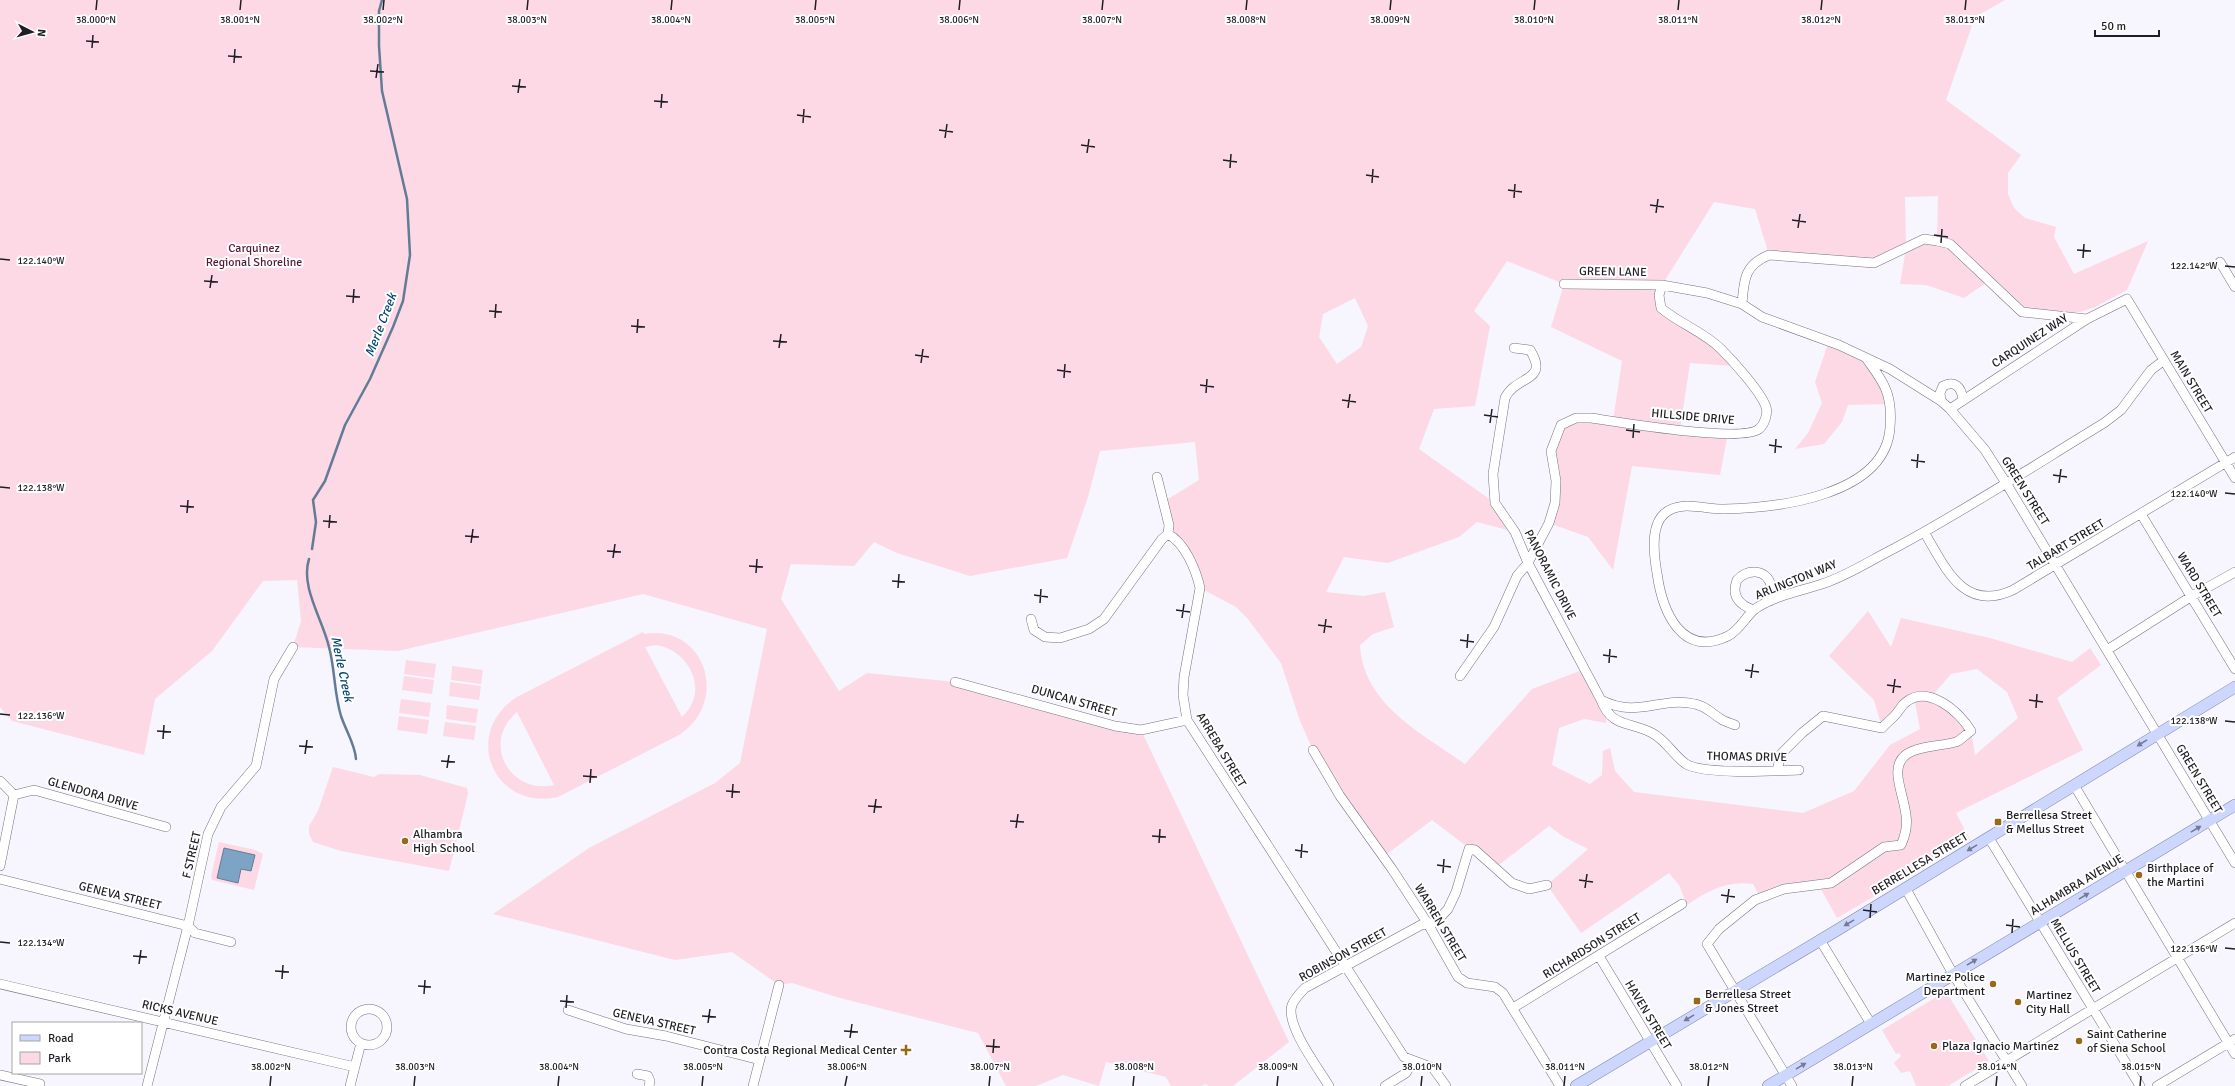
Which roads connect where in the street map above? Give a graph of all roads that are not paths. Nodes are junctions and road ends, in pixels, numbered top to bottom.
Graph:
1 (2220, 262) dead end
2 (1564, 284) dead end
3 (1662, 285) junction
4 (2235, 287) edge
5 (2127, 299) joint
6 (1742, 304) junction
7 (2087, 319) junction
8 (1514, 348) dead end
9 (1866, 358) junction
10 (2164, 361) junction
11 (1963, 399) junction
12 (1941, 401) junction
13 (1950, 409) junction
14 (2235, 457) edge
15 (2226, 463) junction
16 (1157, 477) dead end
17 (2235, 478) edge
18 (2006, 482) junction
19 (2141, 514) junction
20 (1924, 532) junction
21 (1168, 534) junction
22 (1536, 546) junction
23 (1522, 547) junction
24 (1528, 563) junction
25 (2056, 565) junction
26 (2235, 572) edge
27 (2192, 596) junction
28 (1770, 601) junction
29 (1754, 610) junction
30 (1031, 619) dead end
31 (293, 647) dead end
32 (2108, 650) junction
33 (2235, 669) edge
34 (1460, 676) dead end
35 (955, 682) dead end
36 (2235, 687) edge
37 (1602, 700) junction
38 (1186, 720) junction
39 (1735, 724) dead end
40 (2157, 734) junction
41 (1313, 750) dead end
42 (1799, 770) dead end
43 (1777, 771) junction
44 (0, 781) edge
45 (2074, 785) junction
46 (14, 796) junction
47 (2235, 805) edge
48 (2210, 820) junction
49 (166, 827) dead end
50 (1989, 838) junction
51 (2235, 863) edge
52 (0, 866) edge
53 (2125, 871) junction
54 (0, 879) edge
55 (1547, 885) dead end
56 (1906, 888) junction
57 (1682, 904) dead end
58 (2041, 922) junction
59 (2235, 923) edge
60 (1428, 924) junction
61 (188, 926) junction
62 (1820, 940) junction
63 (231, 942) dead end
64 (1599, 956) junction
65 (2178, 958) junction
66 (1344, 966) junction
67 (1953, 974) junction
68 (0, 984) edge
69 (779, 985) dead end
70 (1736, 989) junction
71 (1513, 1008) junction
72 (2092, 1009) junction
73 (568, 1010) dead end
74 (162, 1021) junction
75 (1871, 1024) junction
76 (2232, 1041) edge
77 (1650, 1042) junction
78 (361, 1043) dead end
79 (2235, 1054) edge
80 (760, 1060) junction
81 (1413, 1061) junction
82 (2006, 1061) junction
83 (355, 1067) junction
84 (0, 1074) edge
85 (637, 1074) dead end
86 (1785, 1076) junction
87 (40, 1084) dead end
88 (147, 1086) edge
89 (350, 1086) edge
90 (649, 1086) edge
91 (753, 1086) edge
92 (1329, 1086) edge
93 (1385, 1086) edge
94 (1446, 1086) edge
95 (1560, 1086) edge
96 (1576, 1086) edge
97 (1677, 1086) edge
98 (1768, 1086) edge
99 (1792, 1086) edge
100 (1965, 1086) edge
101 (2022, 1086) edge
102 (2140, 1086) edge
103 (2157, 1086) edge

1 - 4 street
2 - 3 street, GREEN LANE
3 - 6 street, GREEN STREET
3 - 22 street, HILLSIDE DRIVE
5 - 7 street, CARQUINEZ WAY
5 - 10 street, MAIN STREET
6 - 7 street
6 - 9 street, GREEN STREET
7 - 11 street, CARQUINEZ WAY
8 - 23 street, PANORAMIC DRIVE
9 - 12 street, GREEN STREET
9 - 29 street, ARLINGTON WAY
10 - 15 street, MAIN STREET
10 - 18 street, ARLINGTON WAY
11 - 12 street
11 - 13 street, CARQUINEZ WAY
12 - 13 street, GREEN STREET
13 - 18 street, GREEN STREET
14 - 15 street, TALBART STREET
15 - 17 street, MAIN STREET
15 - 19 street, TALBART STREET
16 - 21 street
18 - 20 street, ARLINGTON WAY
18 - 25 street, GREEN STREET
19 - 25 street, TALBART STREET
19 - 27 street, WARD STREET
20 - 25 street, TALBART STREET
20 - 28 street, ARLINGTON WAY
21 - 30 street
21 - 38 street, ARREBA STREET
22 - 23 street
22 - 24 street, HILLSIDE DRIVE
23 - 24 street, PANORAMIC DRIVE
24 - 34 street, HILLSIDE DRIVE
24 - 37 street, PANORAMIC DRIVE
25 - 32 street, GREEN STREET
26 - 27 street
27 - 32 street
27 - 33 street, WARD STREET
28 - 29 street, ARLINGTON WAY
28 - 29 street
31 - 61 street, F STREET
32 - 40 street, GREEN STREET
35 - 38 street, DUNCAN STREET
36 - 40 main road, BERRELLESA STREET
37 - 39 street
37 - 43 street, THOMAS DRIVE
38 - 66 street, ARREBA STREET
40 -> 45 main road, BERRELLESA STREET
40 - 48 street, GREEN STREET
41 - 60 street, WARREN STREET
42 - 43 street, THOMAS DRIVE
43 - 70 street
44 - 46 street
45 - 50 main road, BERRELLESA STREET
45 - 53 street
46 - 49 street, GLENDORA DRIVE
46 - 52 street
47 - 48 main road, ALHAMBRA AVENUE
48 - 51 street, GREEN STREET
53 -> 48 main road, ALHAMBRA AVENUE
50 -> 56 main road, BERRELLESA STREET
50 - 58 street, MELLUS STREET
58 -> 53 main road, ALHAMBRA AVENUE
53 - 65 street
54 - 61 street, GENEVA STREET
55 - 60 street, ROBINSON STREET
56 -> 62 main road, BERRELLESA STREET
56 - 67 street
57 - 64 street, RICHARDSON STREET
67 -> 58 main road, ALHAMBRA AVENUE
58 - 72 street, MELLUS STREET
59 - 65 street
60 - 66 street, ROBINSON STREET
60 - 71 street, WARREN STREET
61 - 63 street, GENEVA STREET
61 - 74 street, F STREET
62 - 70 main road, BERRELLESA STREET
62 - 75 street
64 - 71 street, RICHARDSON STREET
64 - 77 street, HAVEN STREET
65 - 72 street
65 - 76 street
66 - 81 street, ARREBA STREET
66 - 92 street, ROBINSON STREET
67 - 75 main road, ALHAMBRA AVENUE
67 - 82 street
68 - 74 street, RICKS AVENUE
69 - 80 street
70 -> 77 main road, BERRELLESA STREET
70 - 86 street
71 - 95 street, WARREN STREET
72 - 82 street
72 - 102 street, MELLUS STREET
73 - 80 street, GENEVA STREET
74 - 83 street, RICKS AVENUE
74 - 88 street, F STREET
86 -> 75 main road, ALHAMBRA AVENUE
76 - 79 street
76 - 103 street
77 - 96 main road, BERRELLESA STREET
77 - 97 street, HAVEN STREET
78 - 83 street
80 - 91 street
81 - 93 street
81 - 94 street, ARREBA STREET
82 - 100 street
82 - 101 street
83 - 89 street
84 - 87 street
85 - 90 street
86 - 98 main road, ALHAMBRA AVENUE
86 - 99 street

